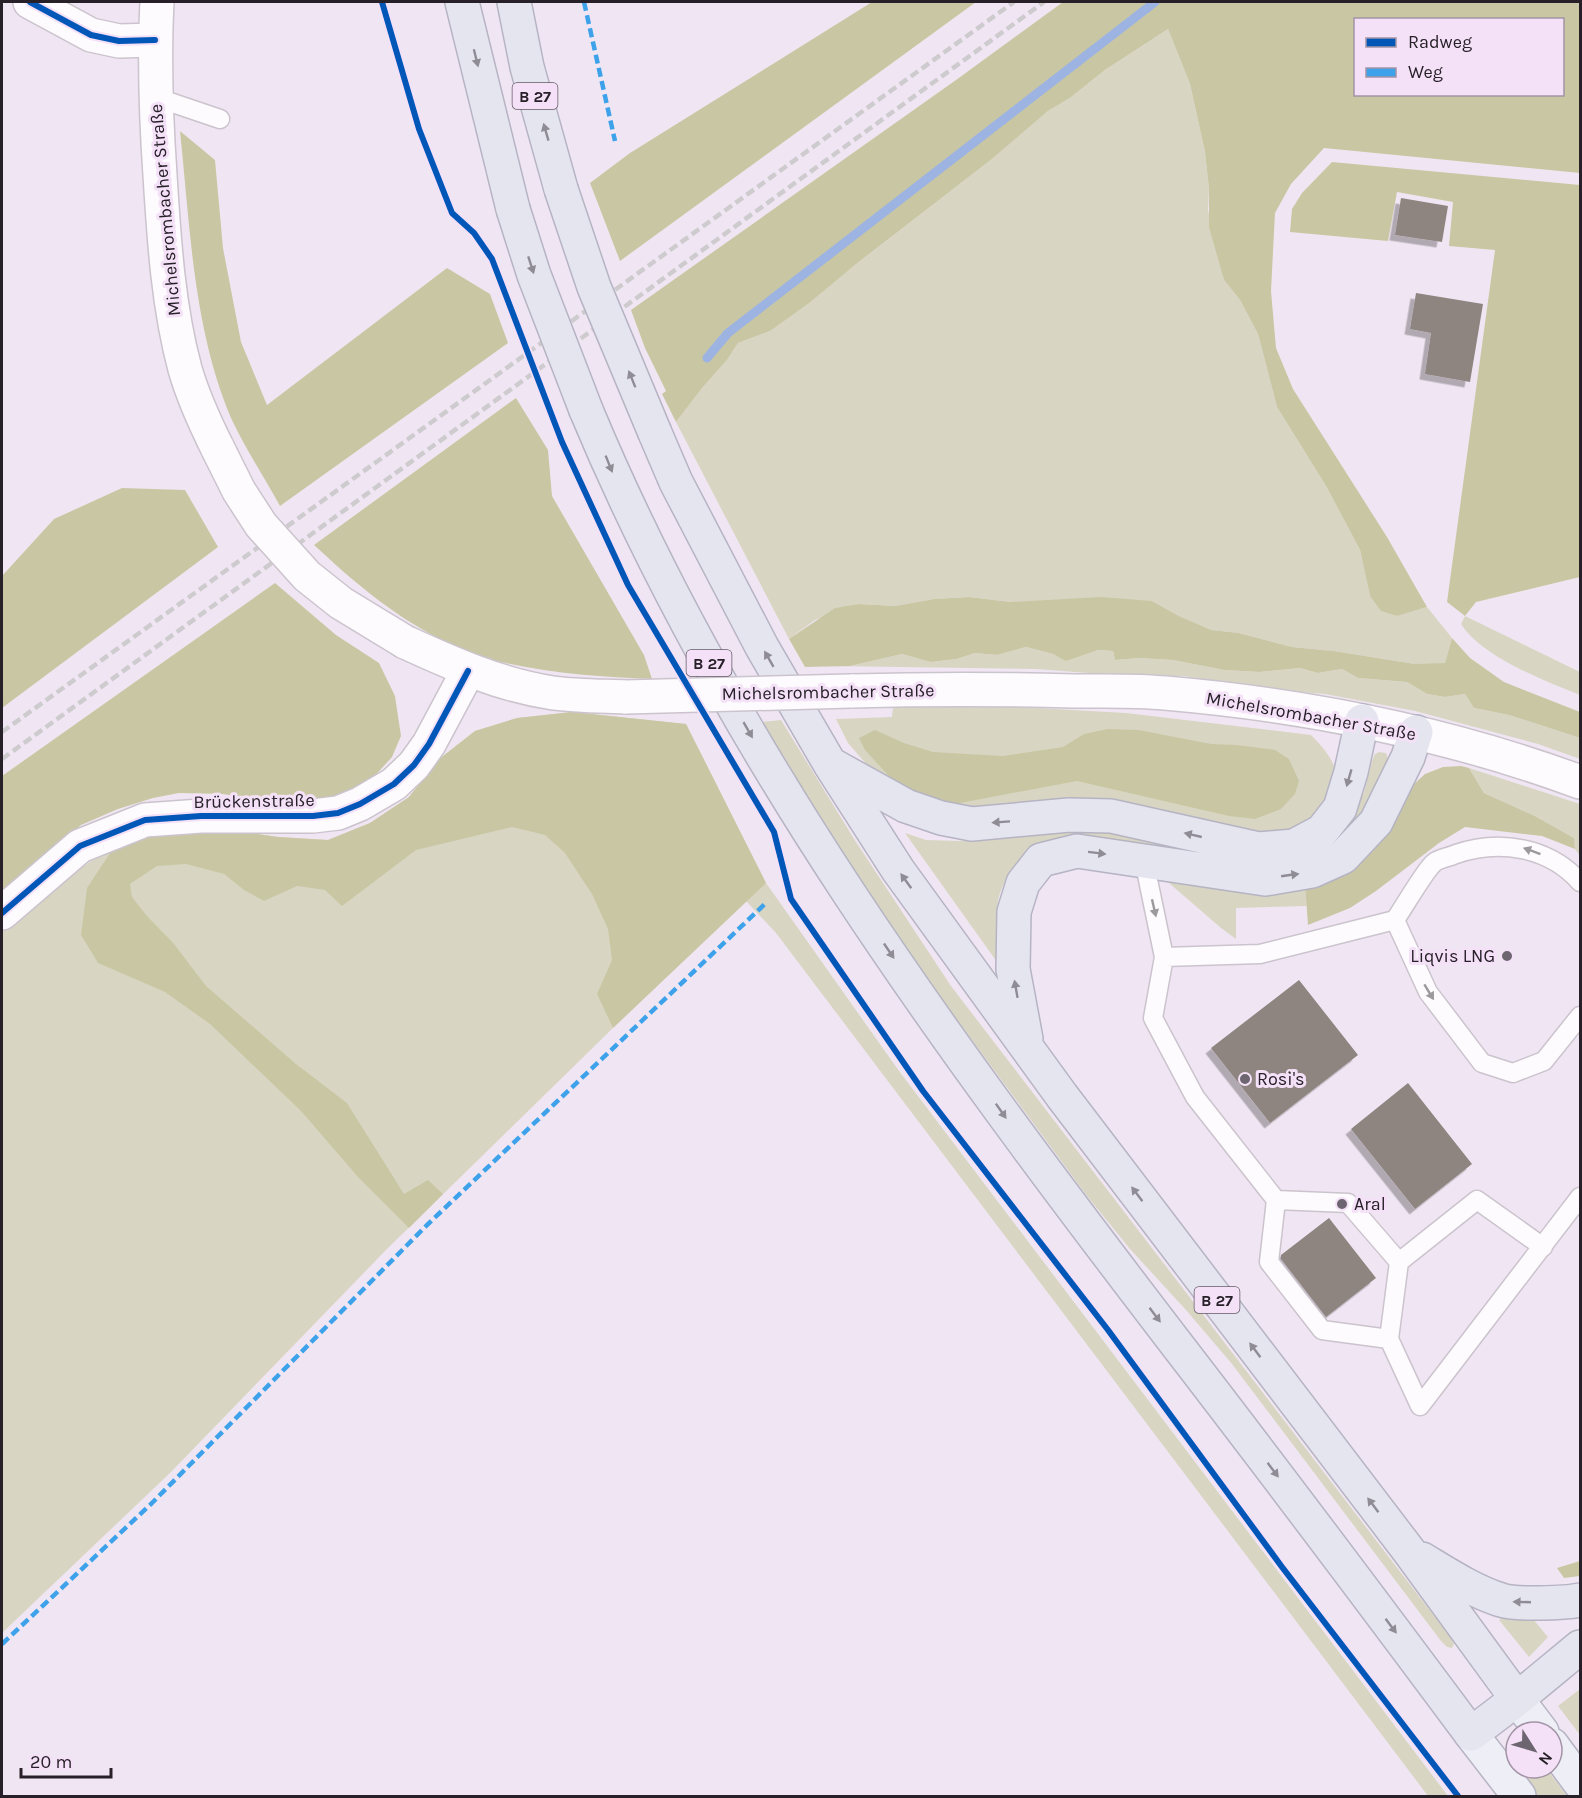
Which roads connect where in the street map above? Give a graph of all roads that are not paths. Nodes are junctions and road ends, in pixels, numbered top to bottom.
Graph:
1 (30, 2) edge
2 (157, 2) edge
3 (462, 2) edge
4 (514, 2) edge
5 (155, 40) junction
6 (155, 97) junction
7 (220, 119) dead end
8 (468, 671) junction
9 (1362, 721) junction
10 (1416, 732) junction
11 (830, 764) junction
12 (1581, 782) edge
13 (1141, 860) junction
14 (1581, 882) edge
15 (2, 913) edge
16 (1395, 920) junction
17 (1164, 957) junction
18 (1581, 1016) edge
19 (1027, 1047) junction
20 (1581, 1197) edge
21 (1276, 1200) junction
22 (1542, 1247) junction
23 (1399, 1262) junction
24 (1389, 1339) junction
25 (1409, 1551) junction
26 (1581, 1600) edge
27 (1581, 1647) edge
28 (1517, 1699) junction
29 (1533, 1720) edge
30 (1471, 1734) junction
31 (1564, 1761) edge
32 (1581, 1783) edge
33 (1519, 1797) edge

1 - 5 main road
2 - 5 main road, Michelsrombacher Straße
3 -> 30 highway, B 27, bridge
11 -> 4 highway, B 27, bridge
5 - 6 main road, Michelsrombacher Straße
6 - 7 lane
6 - 8 main road, Michelsrombacher Straße, bridge
8 - 9 main road, Michelsrombacher Straße, bridge
8 - 15 main road, Brückenstraße
9 - 10 main road, Michelsrombacher Straße
9 -> 11 highway
10 - 12 main road, Michelsrombacher Straße
13 -> 10 highway
19 -> 11 highway, B 27
13 -> 17 lane
19 -> 13 highway
14 -> 16 lane
16 - 17 lane
16 -> 18 lane
17 - 21 lane
25 -> 19 highway, B 27
20 - 22 lane
21 - 23 lane
21 - 24 lane
22 - 23 lane
22 - 24 lane
23 - 24 lane
26 -> 25 highway
25 - 28 highway, B 27
27 - 28 highway
28 - 29 main road, B 27
28 - 30 highway
30 - 33 main road, B 27
31 - 32 main road

